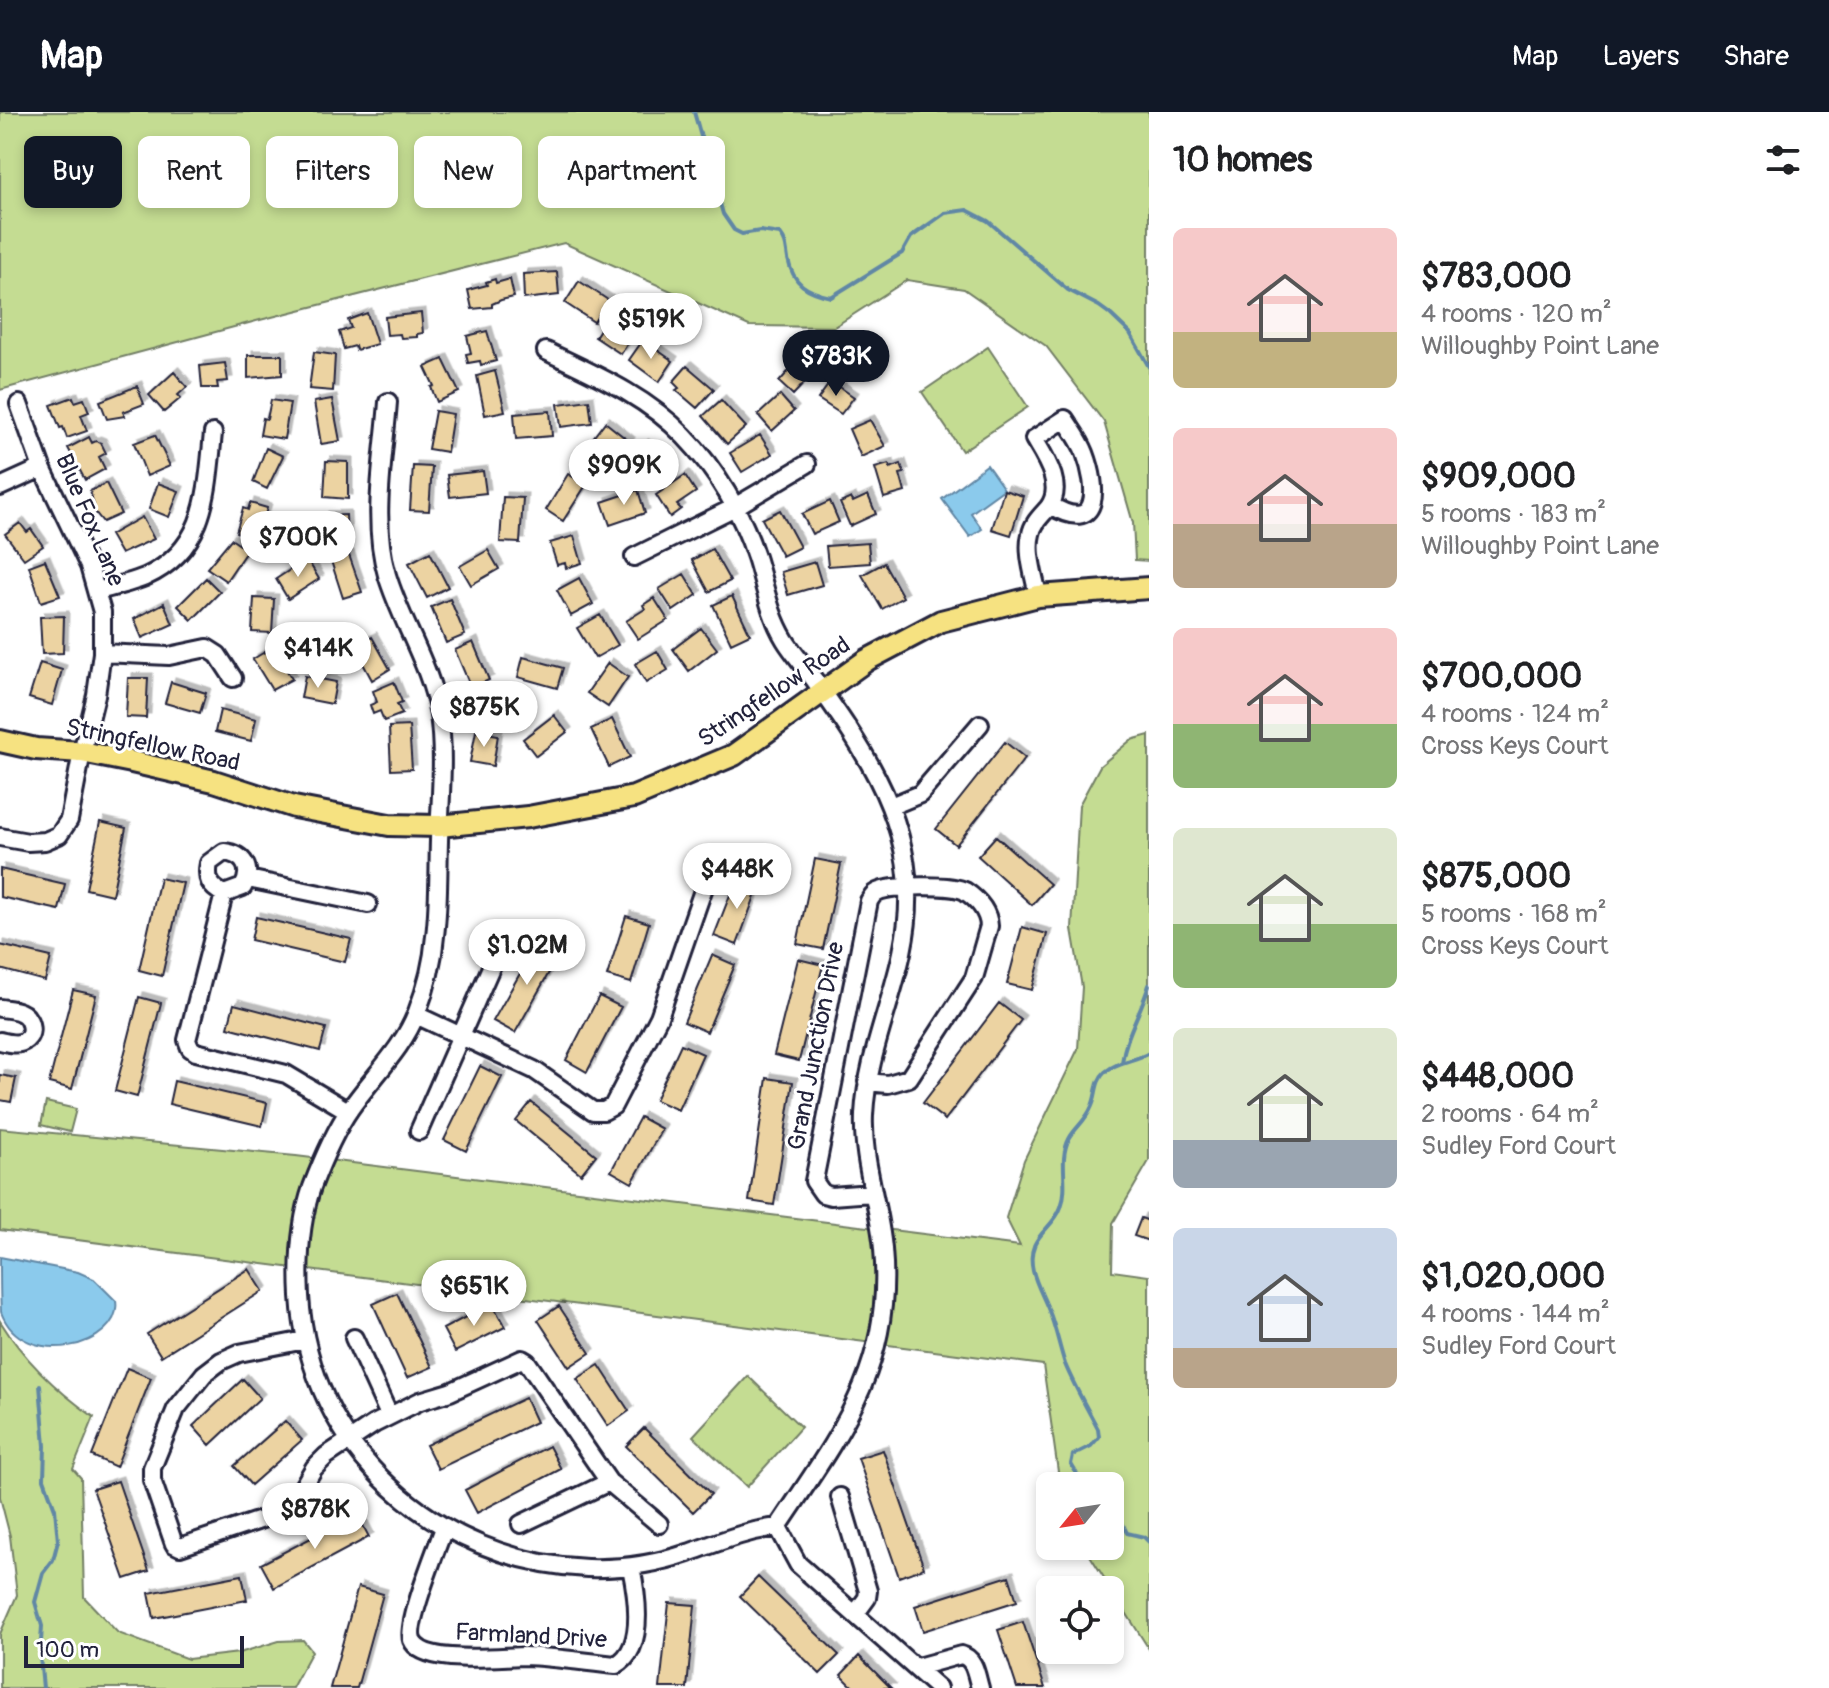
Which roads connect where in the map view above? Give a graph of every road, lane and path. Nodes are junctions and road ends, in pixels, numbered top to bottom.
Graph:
1 (546, 351) dead end
2 (388, 402) dead end
3 (19, 404) dead end
4 (213, 433) dead end
5 (807, 464) dead end
6 (42, 468) junction
7 (0, 487) edge
8 (1050, 505) junction
9 (733, 508) junction
10 (634, 557) dead end
11 (1149, 588) edge
12 (97, 591) junction
13 (1038, 596) junction
14 (102, 653) junction
15 (233, 678) dead end
16 (824, 693) junction
17 (980, 724) dead end
18 (0, 741) edge
19 (82, 752) junction
20 (891, 806) junction
21 (439, 826) junction
22 (0, 837) edge
23 (709, 873) dead end
24 (248, 879) junction
25 (908, 887) junction
26 (224, 894) junction
27 (368, 904) dead end
28 (506, 933) dead end
29 (0, 1008) edge
30 (416, 1015) junction
31 (460, 1036) junction
32 (0, 1041) edge
33 (867, 1082) junction
34 (348, 1111) junction
35 (419, 1131) dead end
36 (872, 1193) junction
37 (354, 1338) dead end
38 (305, 1340) junction
39 (389, 1415) junction
40 (350, 1441) junction
41 (609, 1482) junction
42 (840, 1497) dead end
43 (521, 1524) dead end
44 (659, 1524) dead end
45 (778, 1527) junction
46 (444, 1528) junction
47 (631, 1567) junction
48 (856, 1613) junction
49 (917, 1667) junction
50 (938, 1688) edge
51 (980, 1688) edge

1 - 9 street
2 - 21 street
3 - 6 street, Blue Fox Lane
4 - 12 street
5 - 9 street
6 - 7 street
6 - 12 street, Blue Fox Lane
8 - 8 street
8 - 13 street
9 - 10 street
9 - 16 street
11 - 13 main road, Stringfellow Road
12 - 14 street, Blue Fox Lane
13 - 16 main road, Stringfellow Road
14 - 15 street
14 - 19 street, Blue Fox Lane
16 - 20 street
16 - 21 main road, Stringfellow Road
17 - 20 street
18 - 19 main road, Stringfellow Road
19 - 21 main road, Stringfellow Road
19 - 22 street, Blue Fox Lane
20 - 25 street
21 - 30 street
23 - 31 street
24 - 26 street
24 - 26 street
24 - 27 street
25 - 33 street
25 - 33 street
25 - 36 street, Grand Junction Drive
26 - 34 street
28 - 31 street
29 - 32 street
30 - 31 street
30 - 34 street
31 - 35 street
33 - 36 street
34 - 38 street
36 - 45 street
37 - 39 street
38 - 40 street
38 - 40 street
39 - 40 street
39 - 41 street
40 - 46 street
41 - 43 street
41 - 44 street
42 - 48 street
45 - 47 street
45 - 48 street
46 - 47 street
46 - 47 street, Farmland Drive
48 - 49 street
49 - 50 street
49 - 51 street

